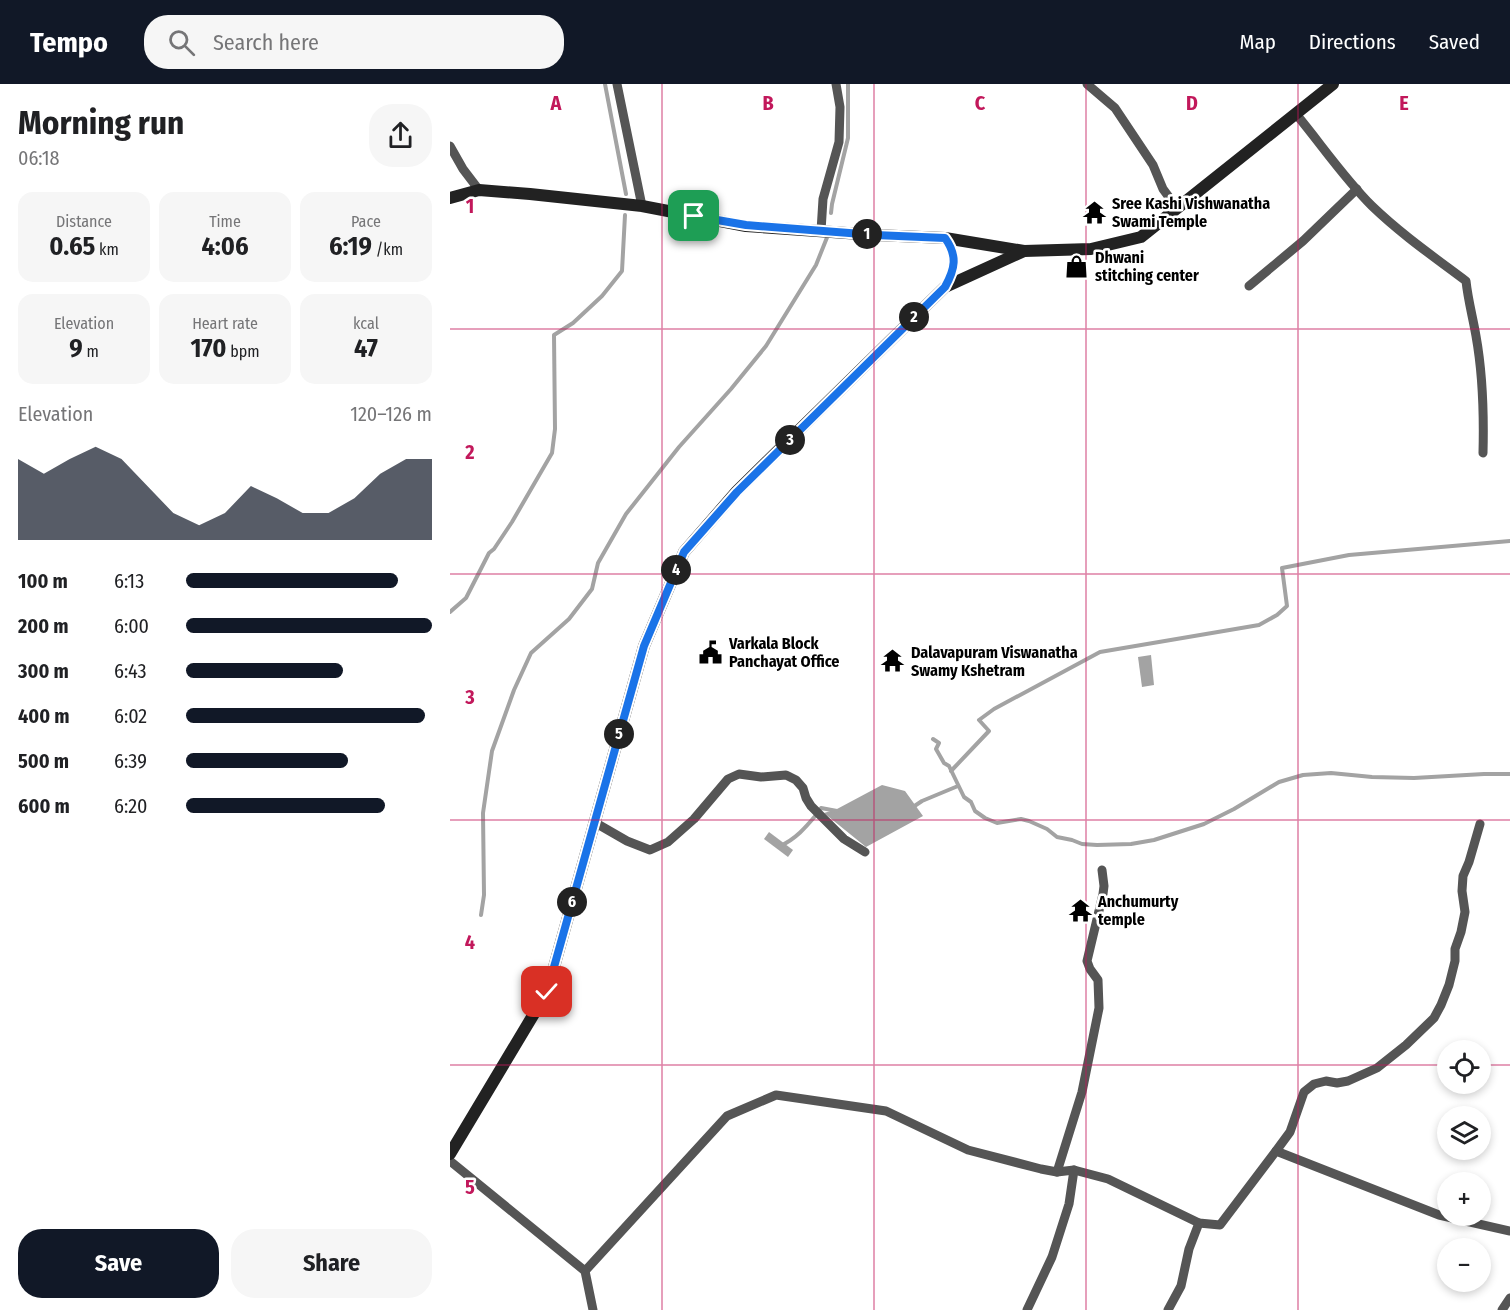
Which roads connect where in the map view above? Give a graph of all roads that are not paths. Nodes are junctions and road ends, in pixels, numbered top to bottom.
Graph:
1 (616, 84) edge
2 (836, 84) edge
3 (1087, 84) edge
4 (1333, 84) edge
5 (1296, 114) junction
6 (450, 146) edge
7 (1357, 189) junction
8 (479, 190) junction
9 (450, 198) edge
10 (642, 206) junction
11 (1177, 208) junction
12 (821, 231) junction
13 (945, 238) junction
14 (1024, 251) junction
15 (1248, 286) dead end
16 (945, 287) junction
17 (1483, 453) dead end
18 (594, 822) junction
19 (1480, 824) dead end
20 (865, 852) dead end
21 (1102, 870) dead end
22 (1276, 1151) junction
23 (450, 1154) edge
24 (450, 1161) edge
25 (1074, 1170) junction
26 (1057, 1172) junction
27 (1199, 1222) junction
28 (1510, 1231) edge
29 (585, 1271) junction
30 (1510, 1298) edge
31 (593, 1310) edge
32 (1026, 1310) edge
33 (1168, 1310) edge
34 (1502, 1310) edge

1 - 10 street
2 - 12 street
3 - 11 street
4 - 5 main road
5 - 7 street
5 - 11 main road
6 - 8 street
7 - 15 street
7 - 17 street
8 - 9 main road
8 - 10 main road
10 - 12 main road
11 - 14 main road
12 - 13 main road
13 - 14 main road
13 - 16 street
14 - 16 main road
16 - 18 main road
18 - 20 street
18 - 23 main road
19 - 22 street
21 - 26 street
22 - 27 street
22 - 28 street
24 - 29 street
25 - 26 street
25 - 27 street
25 - 32 street
26 - 29 street
27 - 33 street
29 - 31 street
30 - 34 street

